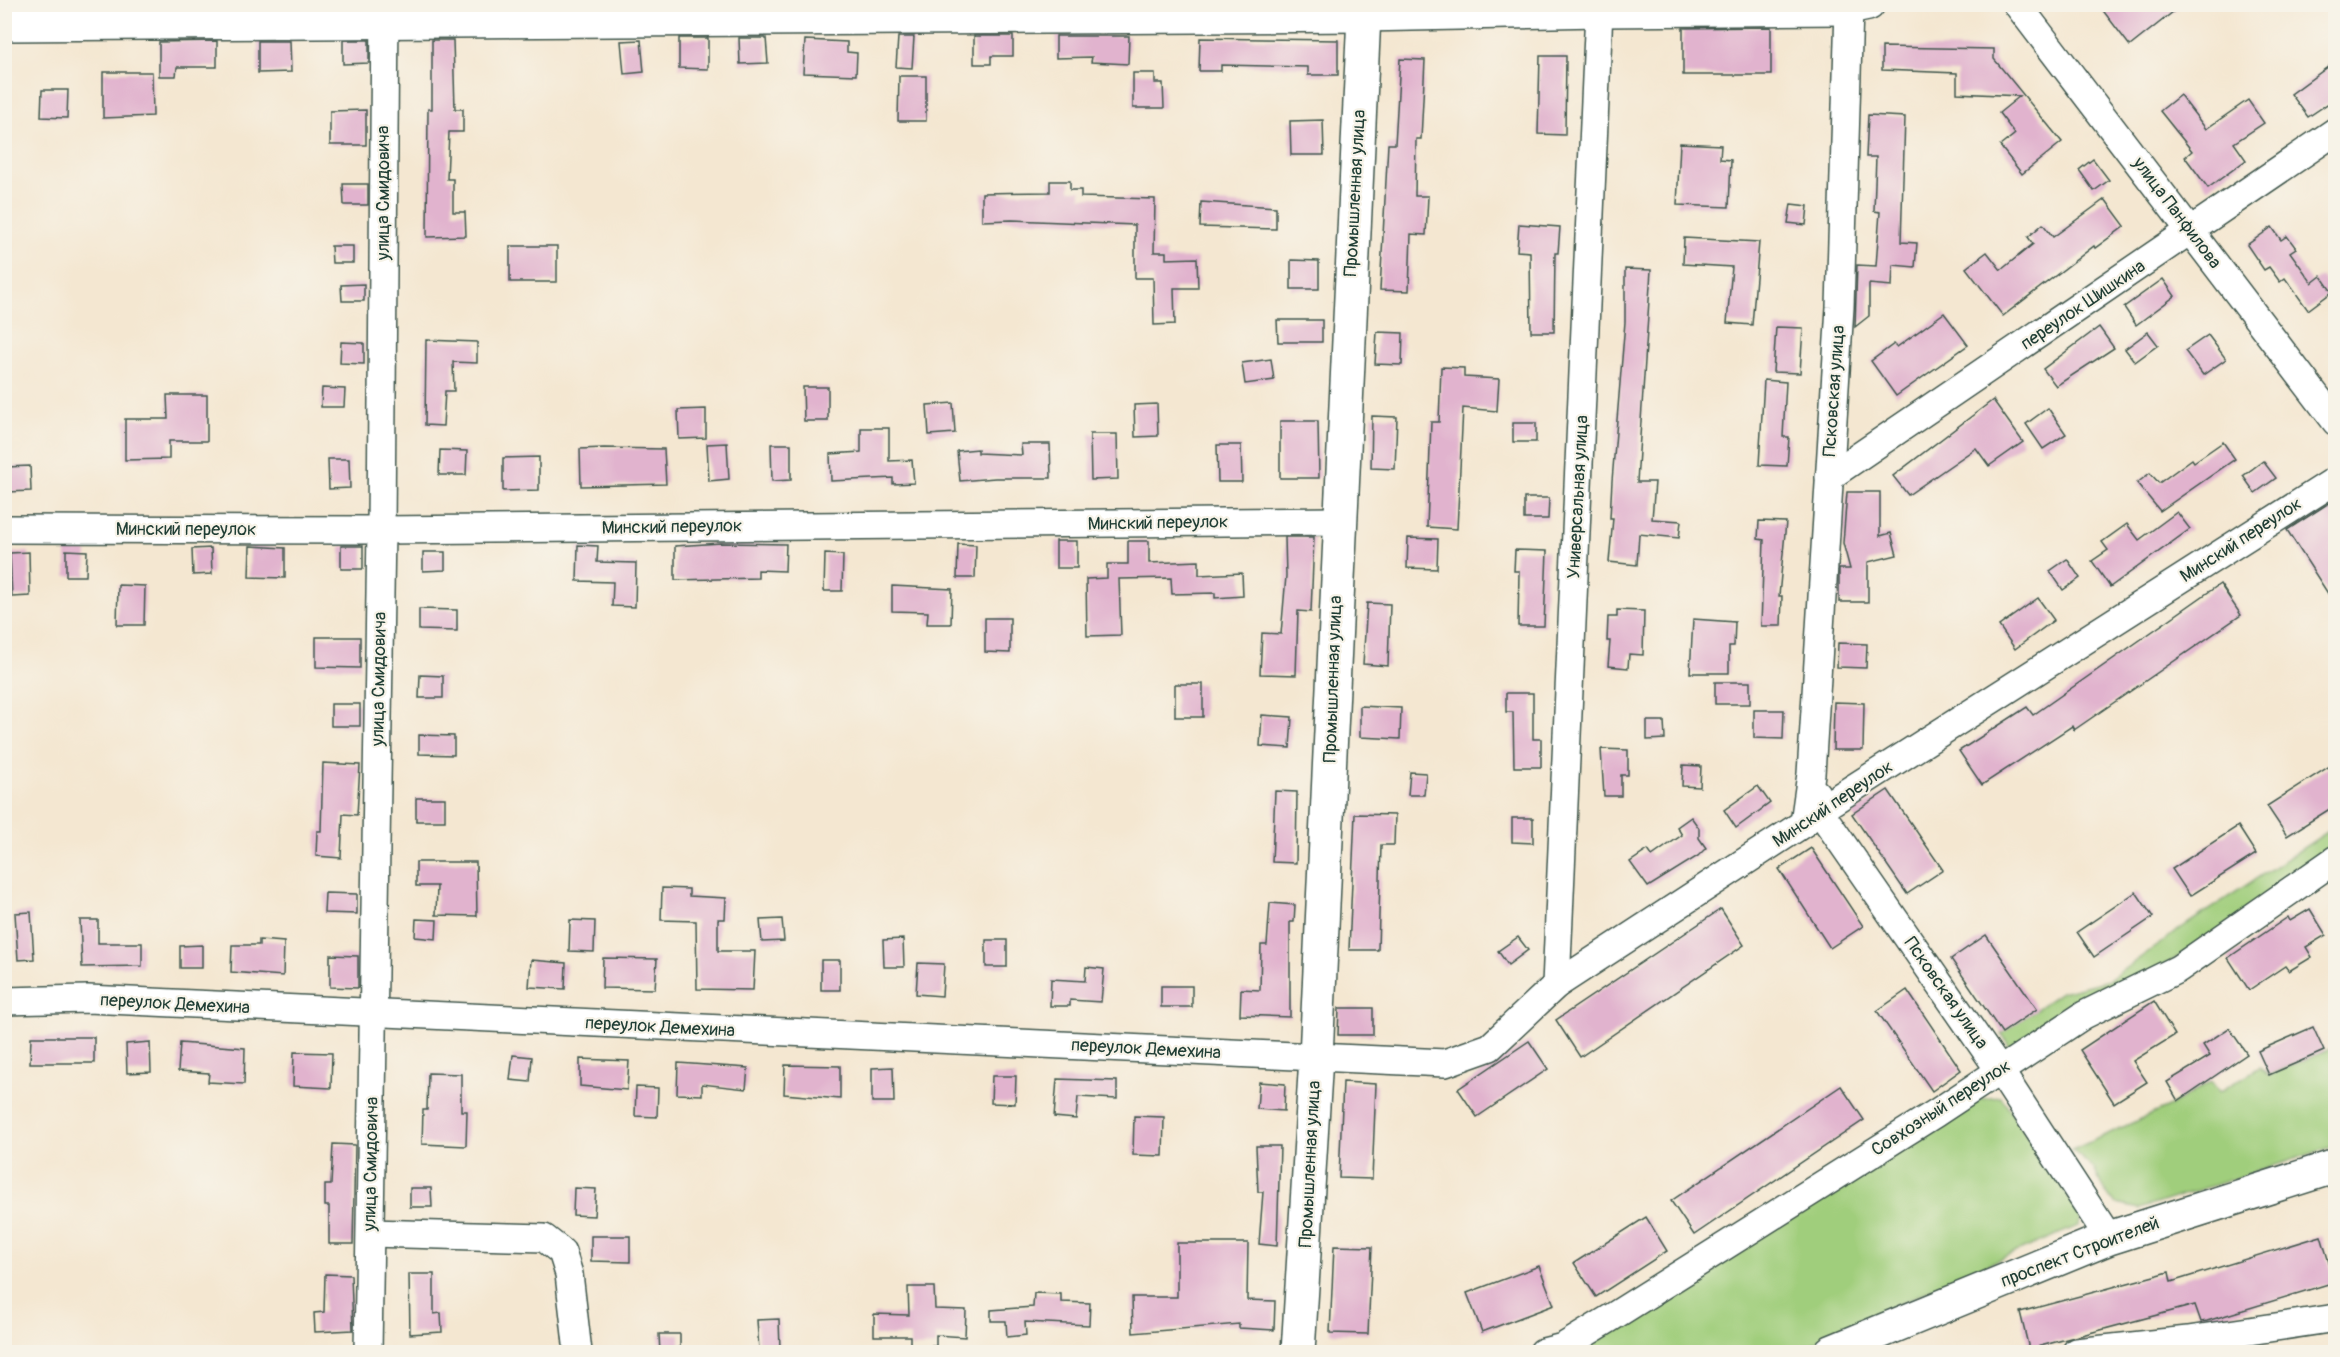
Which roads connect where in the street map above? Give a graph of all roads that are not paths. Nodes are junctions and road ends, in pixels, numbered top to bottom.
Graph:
1 (2017, 4) edge
2 (1858, 6) edge
3 (1364, 10) edge
4 (1599, 10) junction
5 (385, 13) edge
6 (4, 24) edge
7 (2336, 131) edge
8 (2192, 232) junction
9 (2336, 422) edge
10 (1828, 477) junction
11 (2336, 480) edge
12 (1339, 521) junction
13 (4, 529) edge
14 (381, 530) junction
15 (1812, 817) junction
16 (2336, 859) edge
17 (1556, 985) junction
18 (4, 1000) edge
19 (373, 1014) junction
20 (1316, 1057) junction
21 (2000, 1071) junction
22 (2336, 1166) edge
23 (371, 1233) junction
24 (2109, 1238) junction
25 (2336, 1318) edge
26 (2149, 1348) edge
27 (368, 1353) edge
28 (578, 1353) edge
29 (1298, 1353) edge
30 (1544, 1353) edge
31 (1831, 1353) edge
32 (2076, 1353) edge

1 - 8 street, улица Панфилова
2 - 4 main road
2 - 10 street, Псковская улица
3 - 4 main road
3 - 5 main road
3 - 12 main road, Промышленная улица
4 - 17 street, Универсальная улица
5 - 6 main road
5 - 14 street, улица Смидовича
7 - 8 street, переулок Шишкина
8 - 9 street, улица Панфилова
8 - 10 street, переулок Шишкина
10 - 15 street, Псковская улица
11 - 15 street, Минский переулок
12 - 14 street, Минский переулок
12 - 20 main road, Промышленная улица
13 - 14 street, Минский переулок
14 - 19 street, улица Смидовича
15 - 17 street, Минский переулок
15 - 21 street, Псковская улица
16 - 21 street, Совхозный переулок
17 - 20 street, Минский переулок
18 - 19 street, переулок Демехина
19 - 20 street, переулок Демехина
19 - 23 street, улица Смидовича
20 - 29 main road, Промышленная улица
21 - 24 street, Псковская улица
21 - 30 street, Совхозный переулок
22 - 24 main road, проспект Строителей
23 - 27 street, улица Смидовича
23 - 28 street
24 - 31 main road, проспект Строителей
25 - 26 street
26 - 32 street

